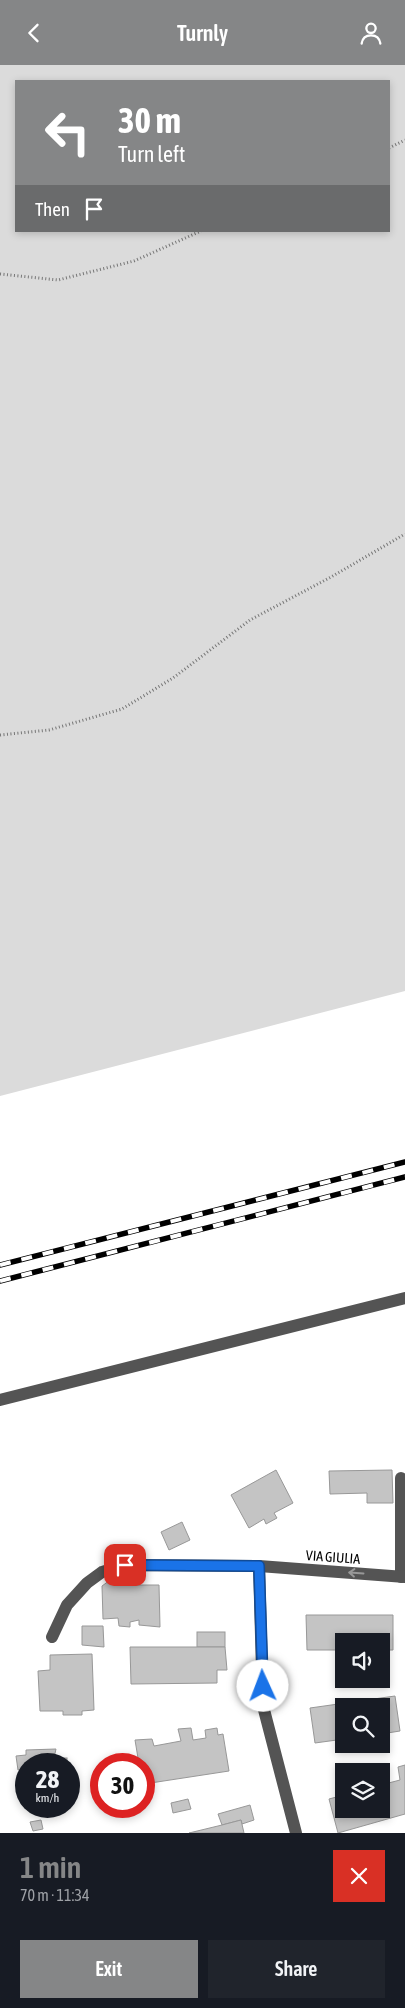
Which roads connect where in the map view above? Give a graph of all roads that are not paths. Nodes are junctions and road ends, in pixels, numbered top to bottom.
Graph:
1 (405, 1298) edge
2 (0, 1400) edge
3 (401, 1477) dead end
4 (259, 1566) junction
5 (403, 1577) edge
6 (52, 1637) dead end
7 (296, 1833) edge

1 - 2 street
3 - 5 street
5 -> 4 street, VIA GIULIA
4 - 6 street, VIA GIULIA
4 - 7 street

